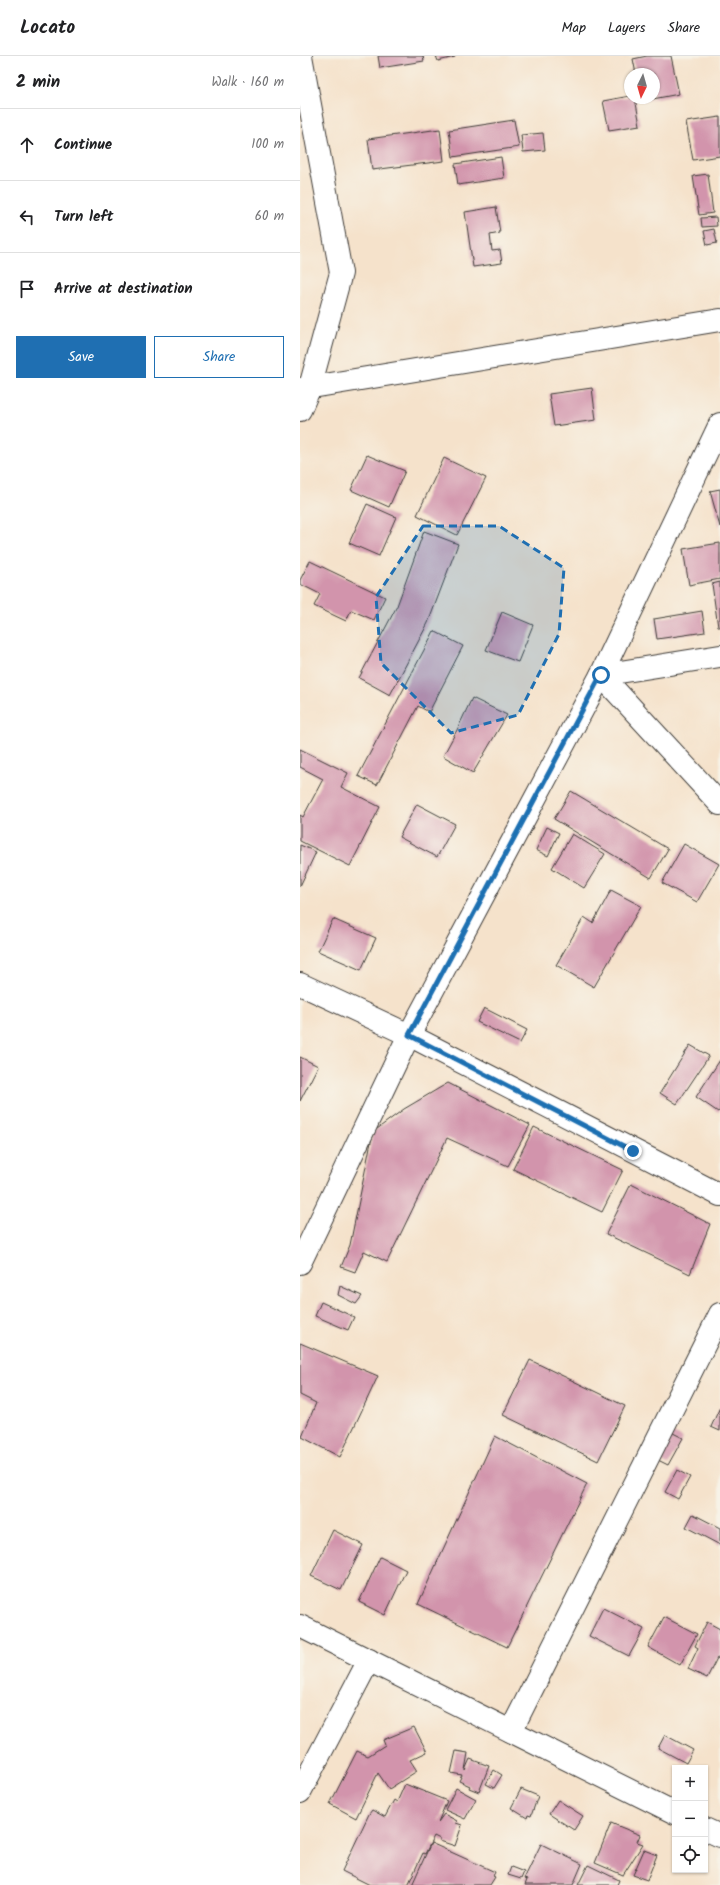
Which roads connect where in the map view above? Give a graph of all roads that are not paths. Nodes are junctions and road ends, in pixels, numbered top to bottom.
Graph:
1 (301, 56) edge
2 (720, 320) edge
3 (305, 388) edge
4 (300, 410) edge
5 (720, 424) edge
6 (720, 656) edge
7 (601, 675) junction
8 (720, 804) edge
9 (300, 984) edge
10 (409, 1035) junction
11 (720, 1195) edge
12 (300, 1263) edge
13 (720, 1314) edge
14 (300, 1626) edge
15 (369, 1660) junction
16 (511, 1731) junction
17 (300, 1792) edge
18 (672, 1812) edge
19 (708, 1830) edge
20 (720, 1836) edge

1 - 3 street
2 - 3 street
3 - 4 street
5 - 7 street
6 - 7 street
7 - 8 street
7 - 10 street
9 - 10 street
10 - 11 street
10 - 12 street
13 - 16 street
14 - 15 street
15 - 16 street
15 - 17 street
16 - 18 street
19 - 20 street

